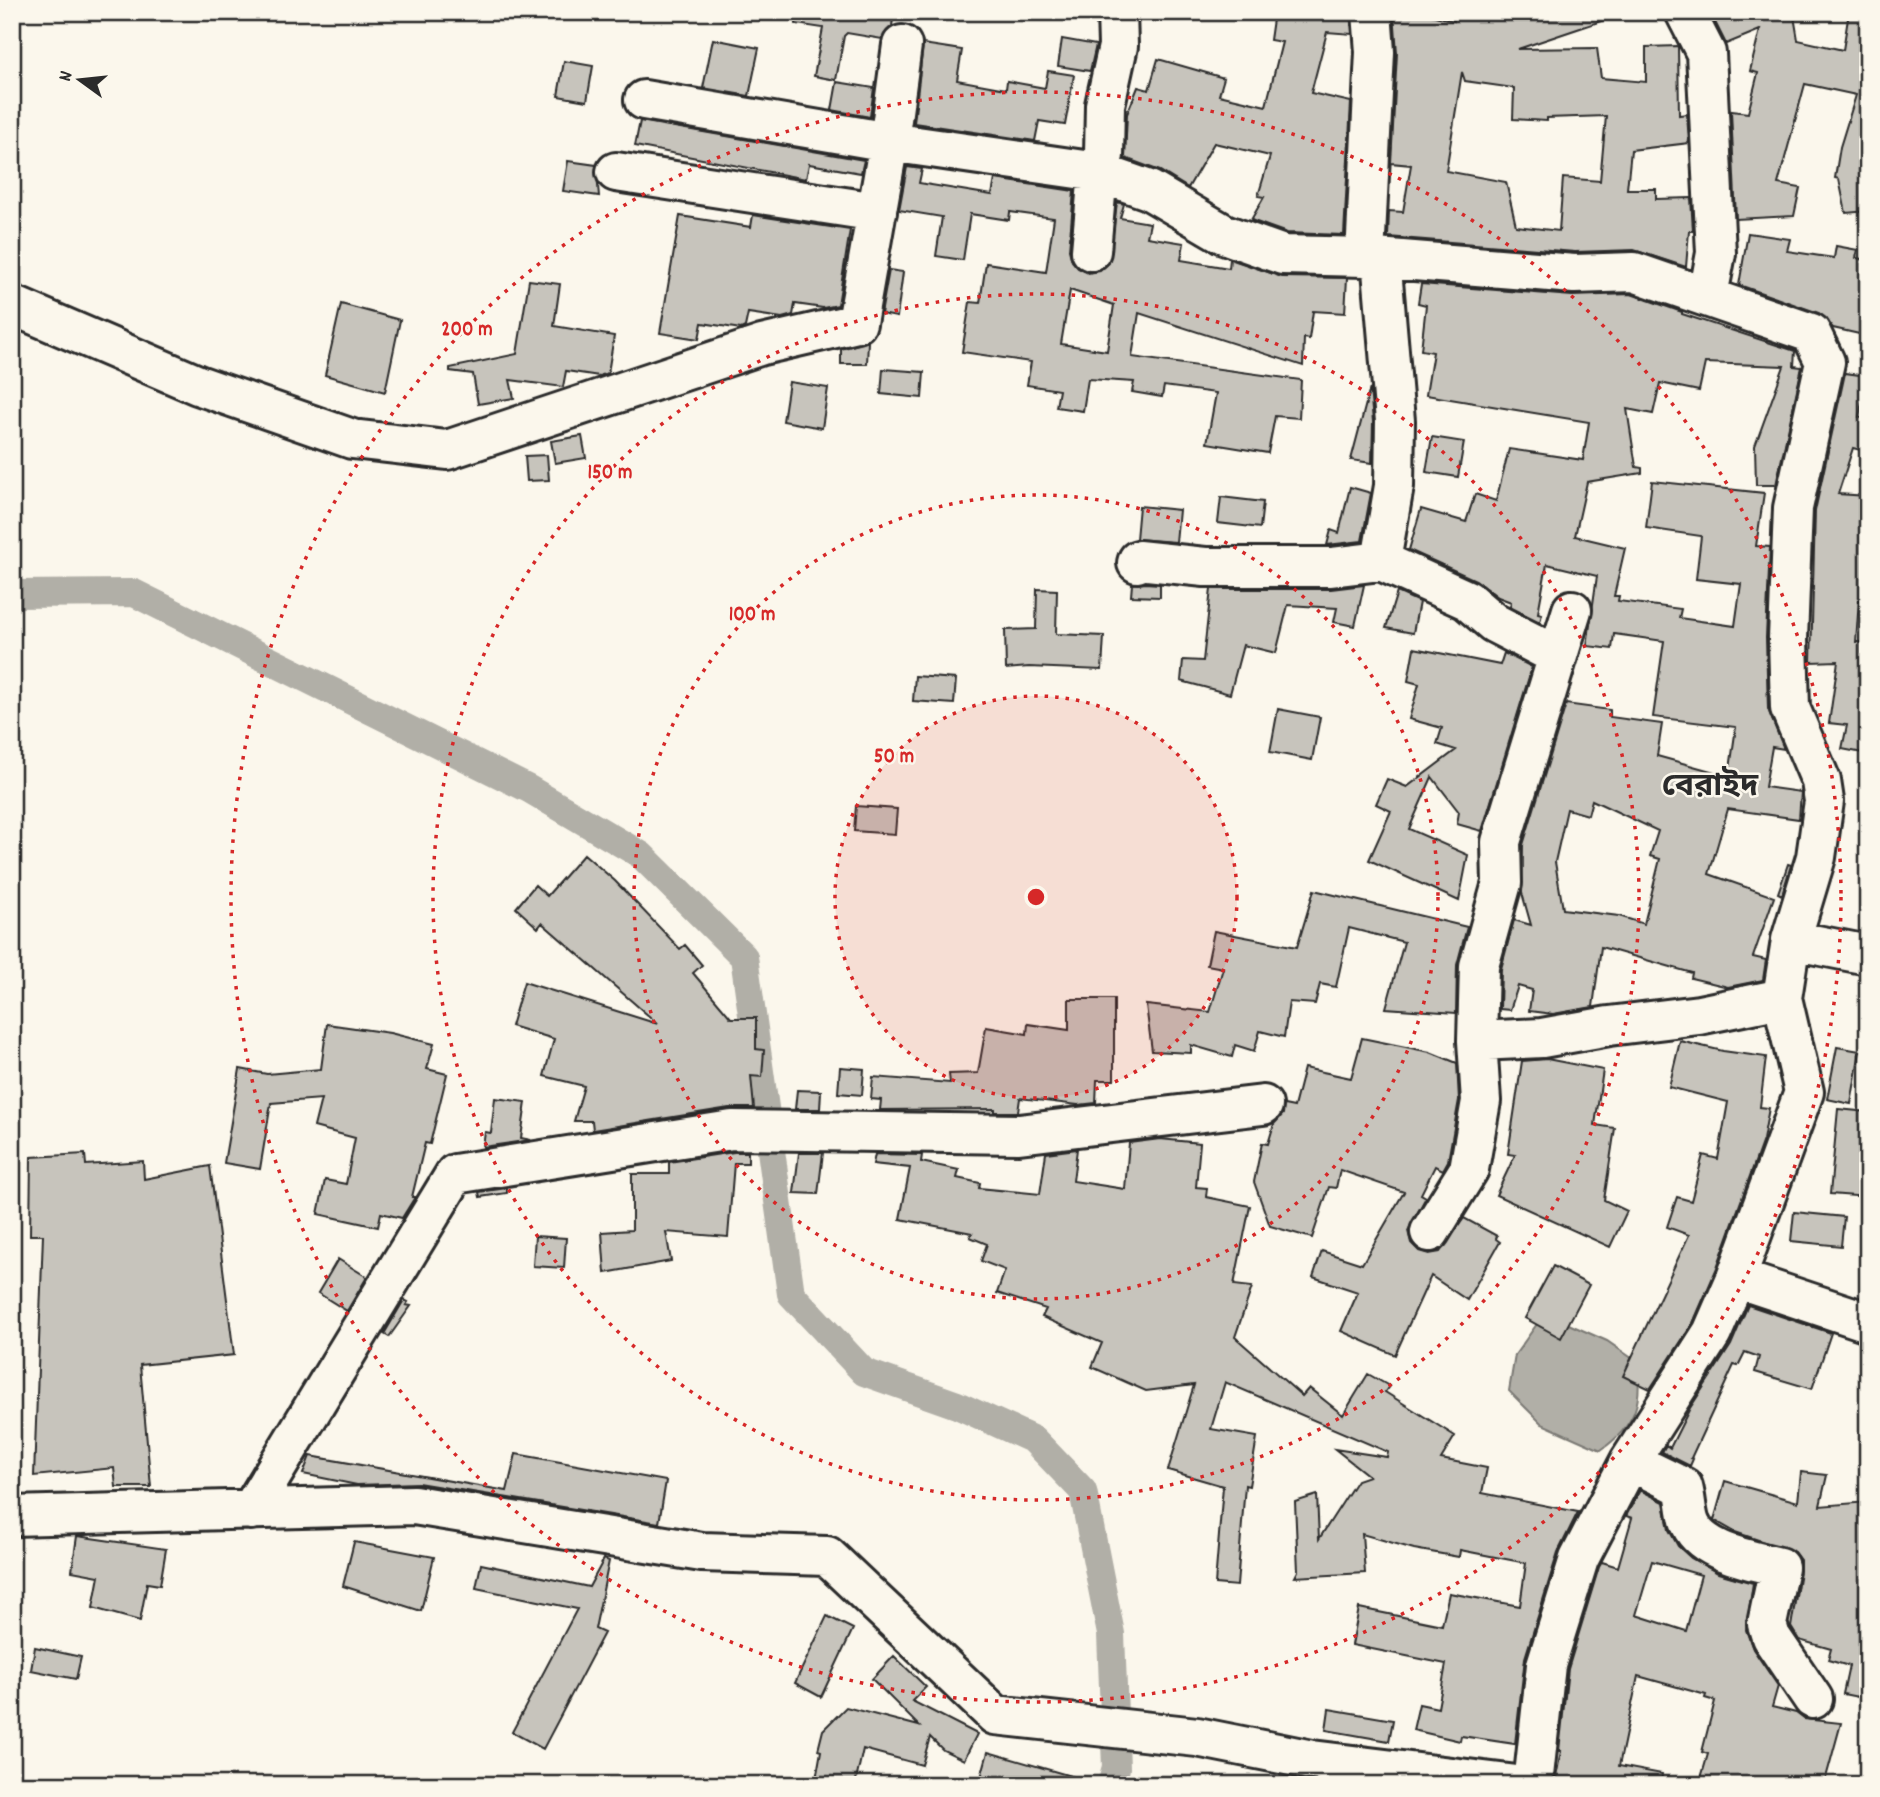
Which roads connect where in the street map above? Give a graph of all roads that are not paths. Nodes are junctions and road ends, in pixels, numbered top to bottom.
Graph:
1 (1117, 12) edge
2 (1373, 12) edge
3 (1685, 12) edge
4 (902, 45) dead end
5 (645, 100) dead end
6 (889, 142) junction
7 (616, 172) dead end
8 (1098, 172) junction
9 (877, 212) junction
10 (1091, 251) dead end
11 (1373, 258) junction
12 (1709, 296) junction
13 (12, 305) edge
14 (1381, 561) junction
15 (1137, 563) dead end
16 (1572, 610) dead end
17 (1558, 656) junction
18 (1791, 940) junction
19 (1868, 955) edge
20 (1782, 998) junction
21 (1477, 1041) junction
22 (1263, 1105) dead end
23 (1430, 1232) dead end
24 (1737, 1278) junction
25 (1868, 1322) edge
26 (1630, 1461) junction
27 (251, 1510) junction
28 (12, 1516) edge
29 (1813, 1699) dead end
30 (1517, 1785) edge
31 (1532, 1785) edge

1 - 8 street
2 - 11 street
3 - 12 street
4 - 6 street
5 - 6 street
6 - 8 street
6 - 9 street
7 - 9 street
8 - 10 street
8 - 11 street
9 - 13 street
11 - 12 street
11 - 14 street
12 - 18 street
14 - 15 street
14 - 17 street
16 - 17 street
17 - 21 street
18 - 19 street
18 - 20 street
20 - 21 street
20 - 24 street
21 - 23 street
22 - 27 street
24 - 25 street
24 - 26 street
26 - 29 street
26 - 31 street
27 - 28 street
27 - 30 street

